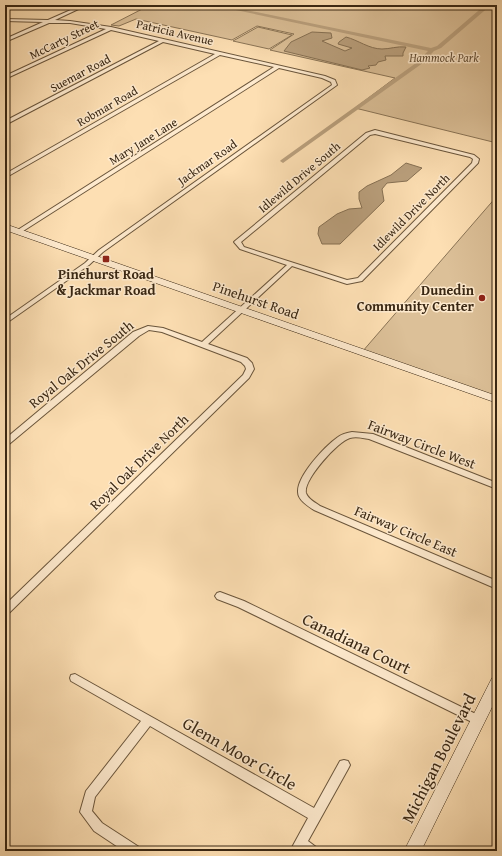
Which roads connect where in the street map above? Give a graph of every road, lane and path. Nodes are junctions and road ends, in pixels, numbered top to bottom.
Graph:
1 (13, 5) edge
2 (85, 5) edge
3 (5, 8) edge
4 (5, 20) edge
5 (48, 22) junction
6 (110, 28) junction
7 (163, 40) junction
8 (5, 41) edge
9 (219, 53) junction
10 (278, 67) junction
11 (5, 78) edge
12 (335, 85) joint
13 (5, 123) edge
14 (476, 159) joint
15 (5, 176) edge
16 (6, 228) edge
17 (18, 232) junction
18 (93, 258) junction
19 (291, 264) junction
20 (242, 309) junction
21 (5, 322) edge
22 (203, 345) junction
23 (497, 400) edge
24 (5, 443) edge
25 (497, 486) edge
26 (305, 499) joint
27 (497, 585) edge
28 (220, 596) dead end
29 (5, 611) edge
30 (75, 678) dead end
31 (497, 682) edge
32 (148, 720) junction
33 (478, 720) junction
34 (344, 765) dead end
35 (316, 816) junction
36 (298, 847) edge
37 (135, 851) edge
38 (312, 851) edge
39 (412, 851) edge

1 - 3 street
2 - 5 street
4 - 5 street, Patricia Avenue
5 - 6 street, Patricia Avenue
5 - 8 street
6 - 7 street, Patricia Avenue
6 - 11 street, McCarty Street
7 - 9 street, Patricia Avenue
7 - 13 street, Suemar Road
9 - 10 street, Patricia Avenue
9 - 15 street, Robmar Road
10 - 12 street, Patricia Avenue
10 - 17 street, Mary Jane Lane
12 - 18 street, Jackmar Road
14 - 19 street, Idlewild Drive North
14 - 19 street, Idlewild Drive South
16 - 17 street, Pinehurst Road
17 - 18 street, Pinehurst Road
18 - 20 street, Pinehurst Road
18 - 21 street, Jackmar Road
19 - 20 street
20 - 22 street
20 - 23 street, Pinehurst Road
22 - 24 street, Royal Oak Drive South
22 - 29 street, Royal Oak Drive North
25 - 26 street, Fairway Circle West
26 - 27 street, Fairway Circle East
28 - 33 street, Canadiana Court
30 - 32 street, Glenn Moor Circle
31 - 33 street, Michigan Boulevard
32 - 35 street, Glenn Moor Circle
32 - 37 street
33 - 39 street, Michigan Boulevard
34 - 35 street
35 - 36 street
36 - 38 street

